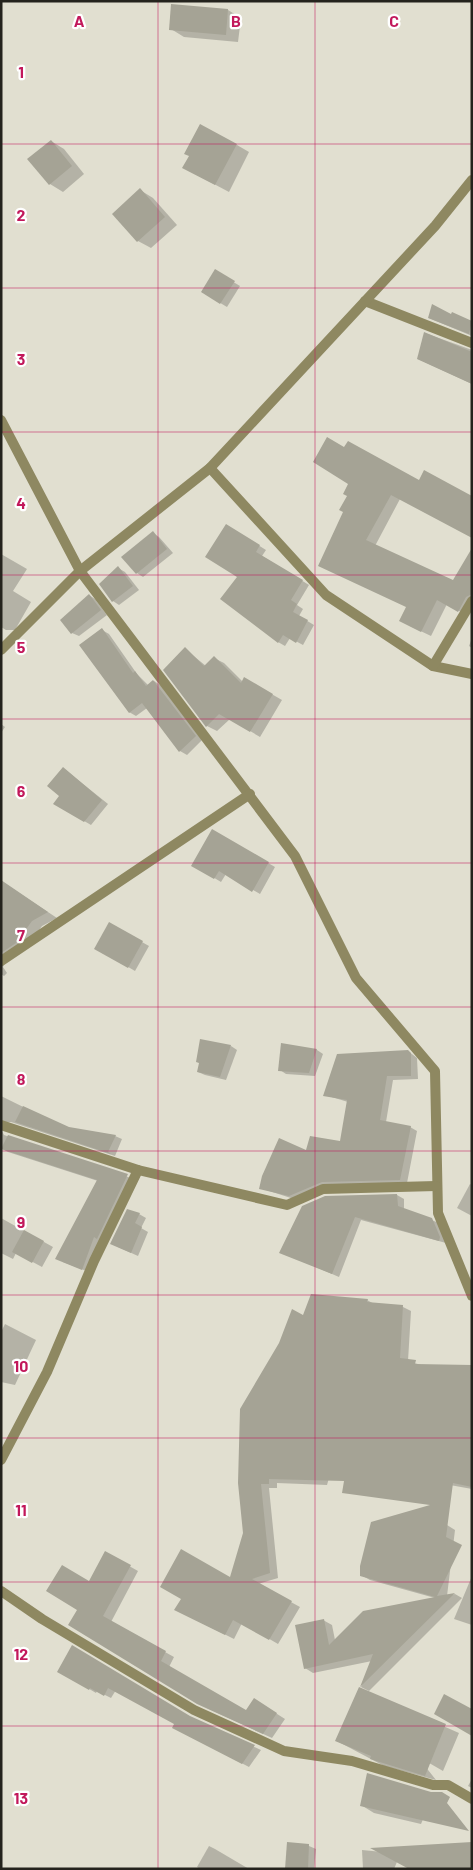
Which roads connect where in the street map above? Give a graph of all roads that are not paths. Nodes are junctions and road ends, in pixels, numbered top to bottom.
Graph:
1 (472, 180) edge
2 (365, 301) junction
3 (472, 344) edge
4 (1, 420) edge
5 (210, 468) junction
6 (80, 572) junction
7 (472, 601) edge
8 (1, 650) edge
9 (434, 666) junction
10 (472, 674) edge
11 (250, 794) junction
12 (1, 961) edge
13 (1, 1125) edge
14 (138, 1170) junction
15 (436, 1186) junction
16 (472, 1296) edge
17 (1, 1460) edge
18 (1, 1591) edge
19 (472, 1799) edge

1 - 2 street
2 - 3 street
2 - 5 street
4 - 6 street
5 - 6 street
5 - 9 street
6 - 8 street
6 - 11 street
7 - 9 street
9 - 10 street
11 - 12 street
11 - 15 street
13 - 14 street
14 - 15 street
14 - 17 street
15 - 16 street
18 - 19 street

